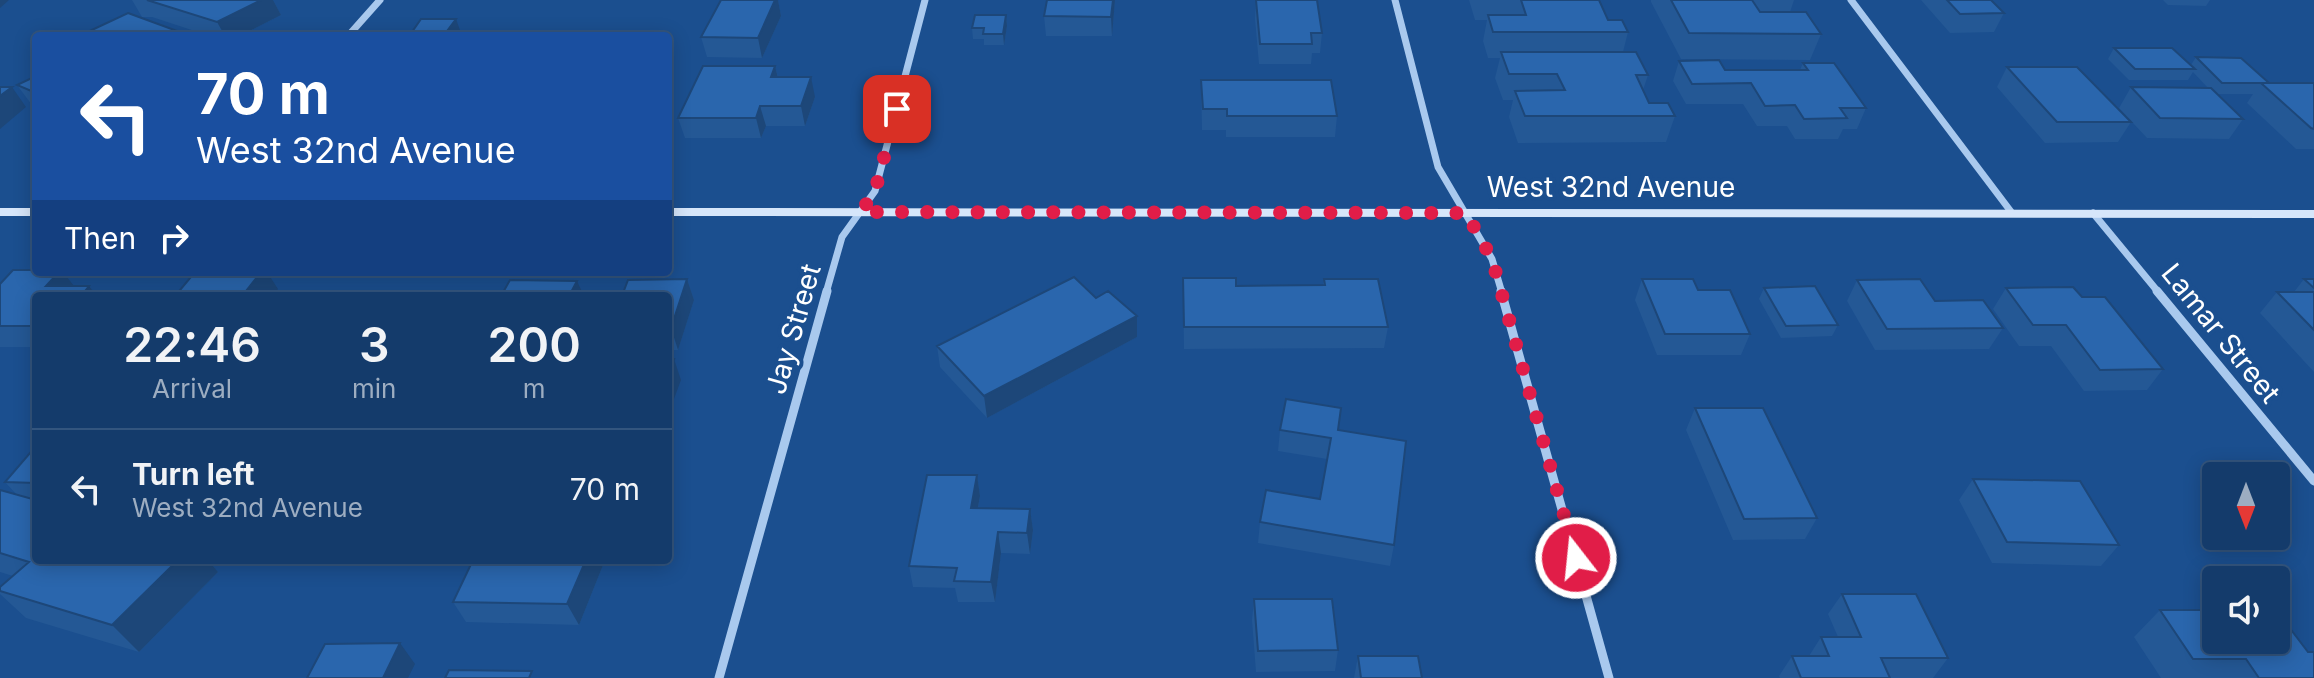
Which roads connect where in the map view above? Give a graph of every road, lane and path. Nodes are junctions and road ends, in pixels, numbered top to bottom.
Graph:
1 (380, 0) edge
2 (925, 0) edge
3 (1395, 0) edge
4 (1851, 0) edge
5 (352, 32) edge
6 (0, 212) edge
7 (32, 212) edge
8 (672, 212) edge
9 (861, 212) junction
10 (1466, 213) junction
11 (2012, 213) junction
12 (2093, 213) junction
13 (2314, 214) edge
14 (2314, 481) edge
15 (719, 678) edge
16 (1609, 678) edge

1 - 5 street
2 - 9 street, Jay Street
3 - 10 street
4 - 11 street
6 - 7 street
8 - 9 street, West 32nd Avenue
9 - 10 street, West 32nd Avenue
9 - 15 street, Jay Street
10 - 11 street, West 32nd Avenue
10 - 16 street
11 - 12 street, West 32nd Avenue
12 - 13 street, West 32nd Avenue
12 - 14 street, Lamar Street

